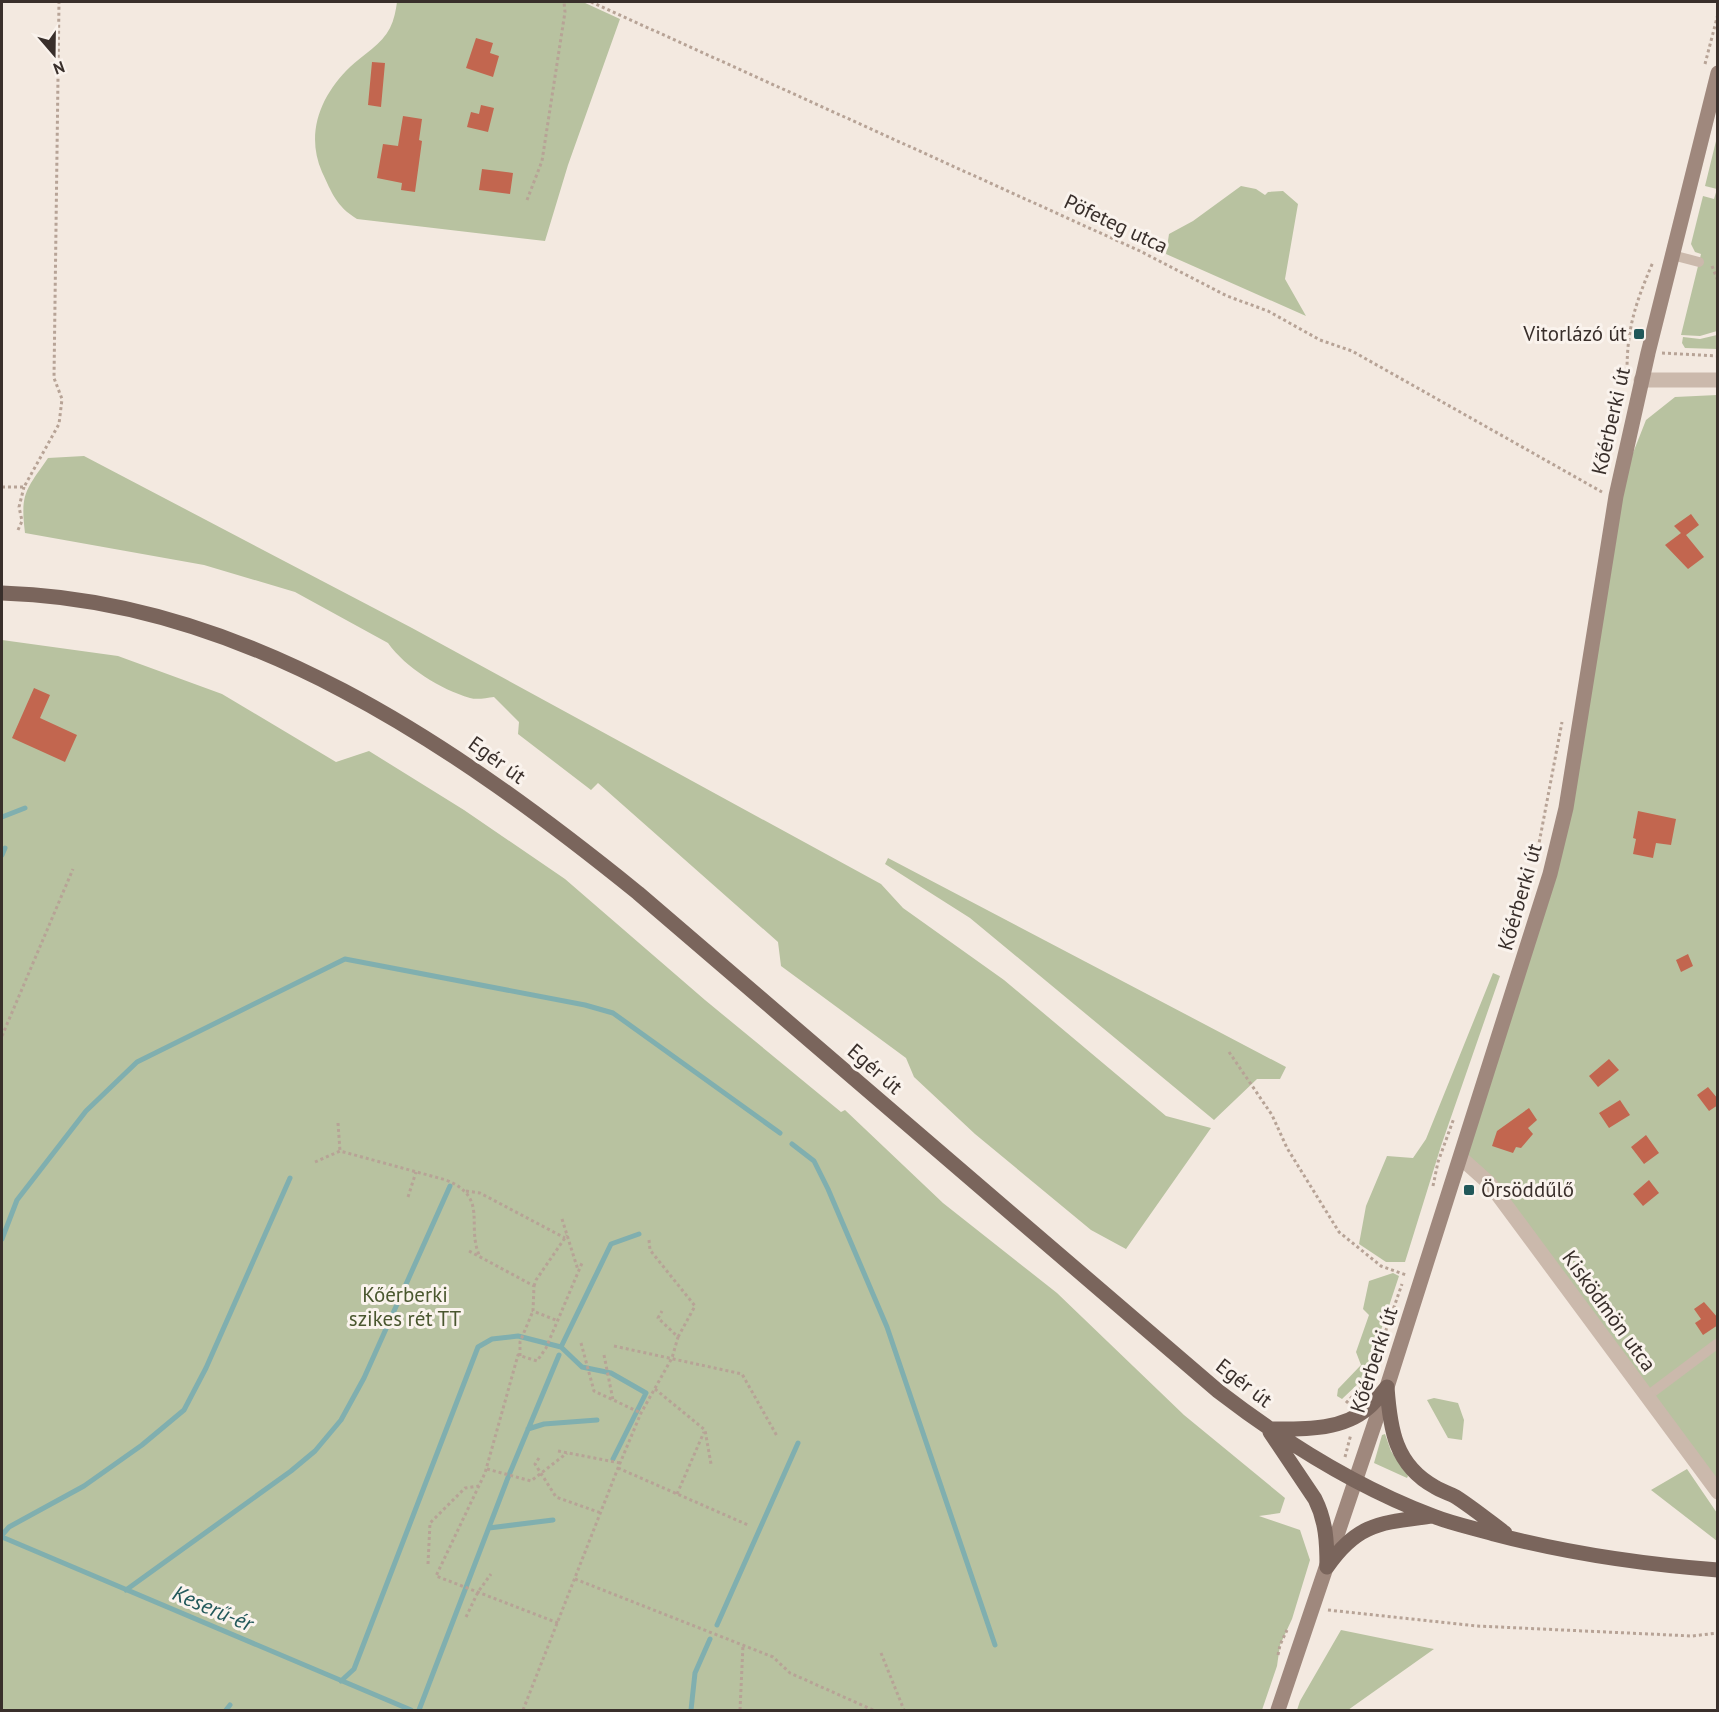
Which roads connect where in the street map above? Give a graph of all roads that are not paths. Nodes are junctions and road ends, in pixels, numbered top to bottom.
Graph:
1 (1711, 70) edge
2 (1672, 255) junction
3 (1699, 262) dead end
4 (1634, 379) junction
5 (1718, 380) edge
6 (2, 593) edge
7 (1461, 1158) junction
8 (1718, 1343) edge
9 (1388, 1387) junction
10 (1646, 1397) junction
11 (1268, 1429) junction
12 (1356, 1480) junction
13 (1718, 1492) edge
14 (1433, 1516) junction
15 (1512, 1539) junction
16 (1327, 1567) junction
17 (1718, 1570) edge
18 (1278, 1710) edge

1 - 2 street, Kőérberki út
2 - 3 lane
2 - 4 street, Kőérberki út
4 - 5 street
4 - 7 street, Kőérberki út
6 - 11 main road, Egér út
7 - 9 street, Kőérberki út
7 - 10 street, Kisködmön utca
8 - 10 lane
9 - 11 main road
9 - 12 street, Kőérberki út
9 - 15 main road
10 - 13 street, Kisködmön utca
11 - 12 main road, Egér út
11 - 16 main road
12 - 14 main road, Egér út
12 - 16 street, Kőérberki út
14 - 15 main road, Egér út
14 - 16 main road
15 - 17 main road, Egér út
16 - 18 street, Kőérberki út

